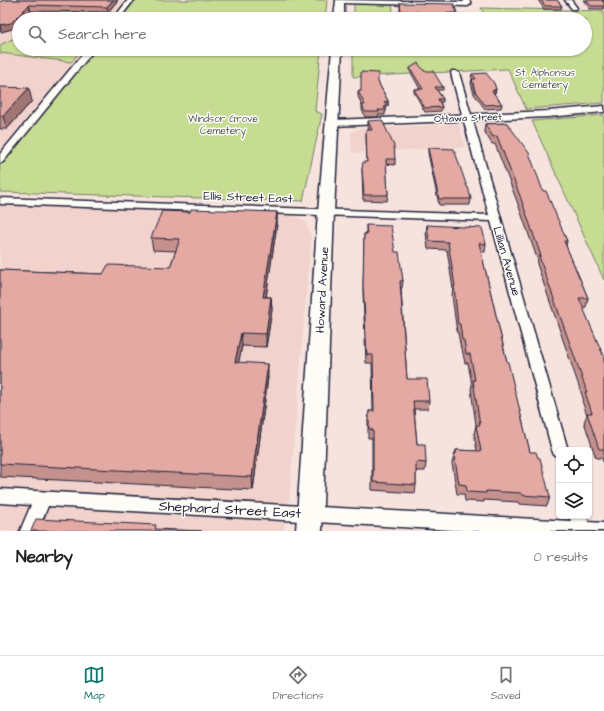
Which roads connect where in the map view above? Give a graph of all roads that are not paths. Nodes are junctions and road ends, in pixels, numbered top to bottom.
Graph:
1 (131, 0) edge
2 (568, 0) edge
3 (340, 1) edge
4 (467, 2) edge
5 (574, 8) dead end
6 (122, 12) edge
7 (339, 12) edge
8 (85, 56) edge
9 (337, 56) edge
10 (455, 73) dead end
11 (604, 109) edge
12 (467, 117) junction
13 (333, 123) junction
14 (0, 160) edge
15 (0, 201) edge
16 (326, 212) junction
17 (495, 218) junction
18 (559, 447) edge
19 (0, 496) edge
20 (42, 499) junction
21 (310, 522) edge
22 (581, 526) edge
23 (30, 531) edge
24 (604, 531) edge

1 - 6 street
2 - 5 street
3 - 4 street
3 - 7 main road
8 - 14 street
9 - 13 main road, Howard Avenue
10 - 12 street, Lillian Avenue
11 - 12 street, Ottawa Street
12 - 13 street, Ottawa Street
12 - 17 street, Lillian Avenue
13 - 16 main road, Howard Avenue
15 - 16 street, Ellis Street East
16 - 17 street, Ellis Street East
16 - 21 main road, Howard Avenue
17 - 18 street, Lillian Avenue
19 - 20 street, Shephard Street East
20 - 21 street, Shephard Street East
20 - 23 street
21 - 22 street, Shephard Street East
22 - 24 street, Shephard Street East

